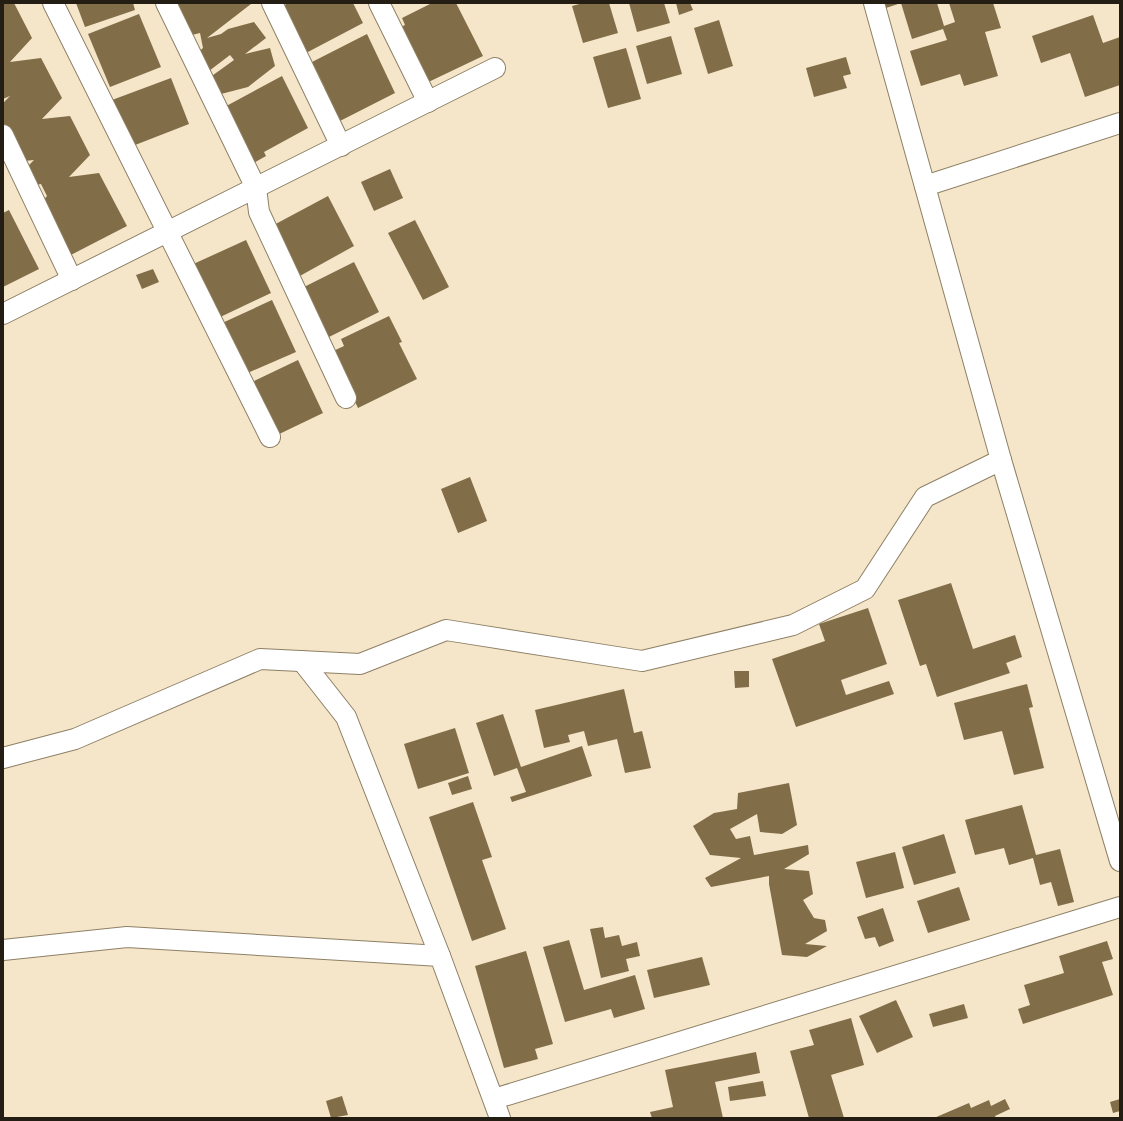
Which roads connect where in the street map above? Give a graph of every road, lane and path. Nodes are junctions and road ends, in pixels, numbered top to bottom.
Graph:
1 (53, 3) edge
2 (166, 3) edge
3 (272, 3) edge
4 (379, 3) edge
5 (874, 3) edge
6 (495, 68) dead end
7 (428, 102) junction
8 (1120, 123) edge
9 (3, 135) edge
10 (341, 146) junction
11 (925, 186) junction
12 (256, 188) junction
13 (168, 232) junction
14 (72, 280) junction
15 (3, 314) edge
16 (346, 398) dead end
17 (270, 438) dead end
18 (1002, 460) junction
19 (302, 661) junction
20 (3, 758) edge
21 (1120, 861) edge
22 (1120, 907) edge
23 (3, 950) edge
24 (440, 956) junction
25 (494, 1099) junction
26 (500, 1118) edge

1 - 13 street
2 - 12 street
3 - 10 street
4 - 7 street
5 - 11 street
6 - 7 street
7 - 10 street
8 - 11 street
9 - 14 street
10 - 12 street
11 - 18 street
12 - 13 street
12 - 16 street
13 - 14 street
13 - 17 street
14 - 15 street
18 - 19 street
18 - 21 street
19 - 20 street
19 - 24 street
22 - 25 street
23 - 24 street
24 - 25 street
25 - 26 street

